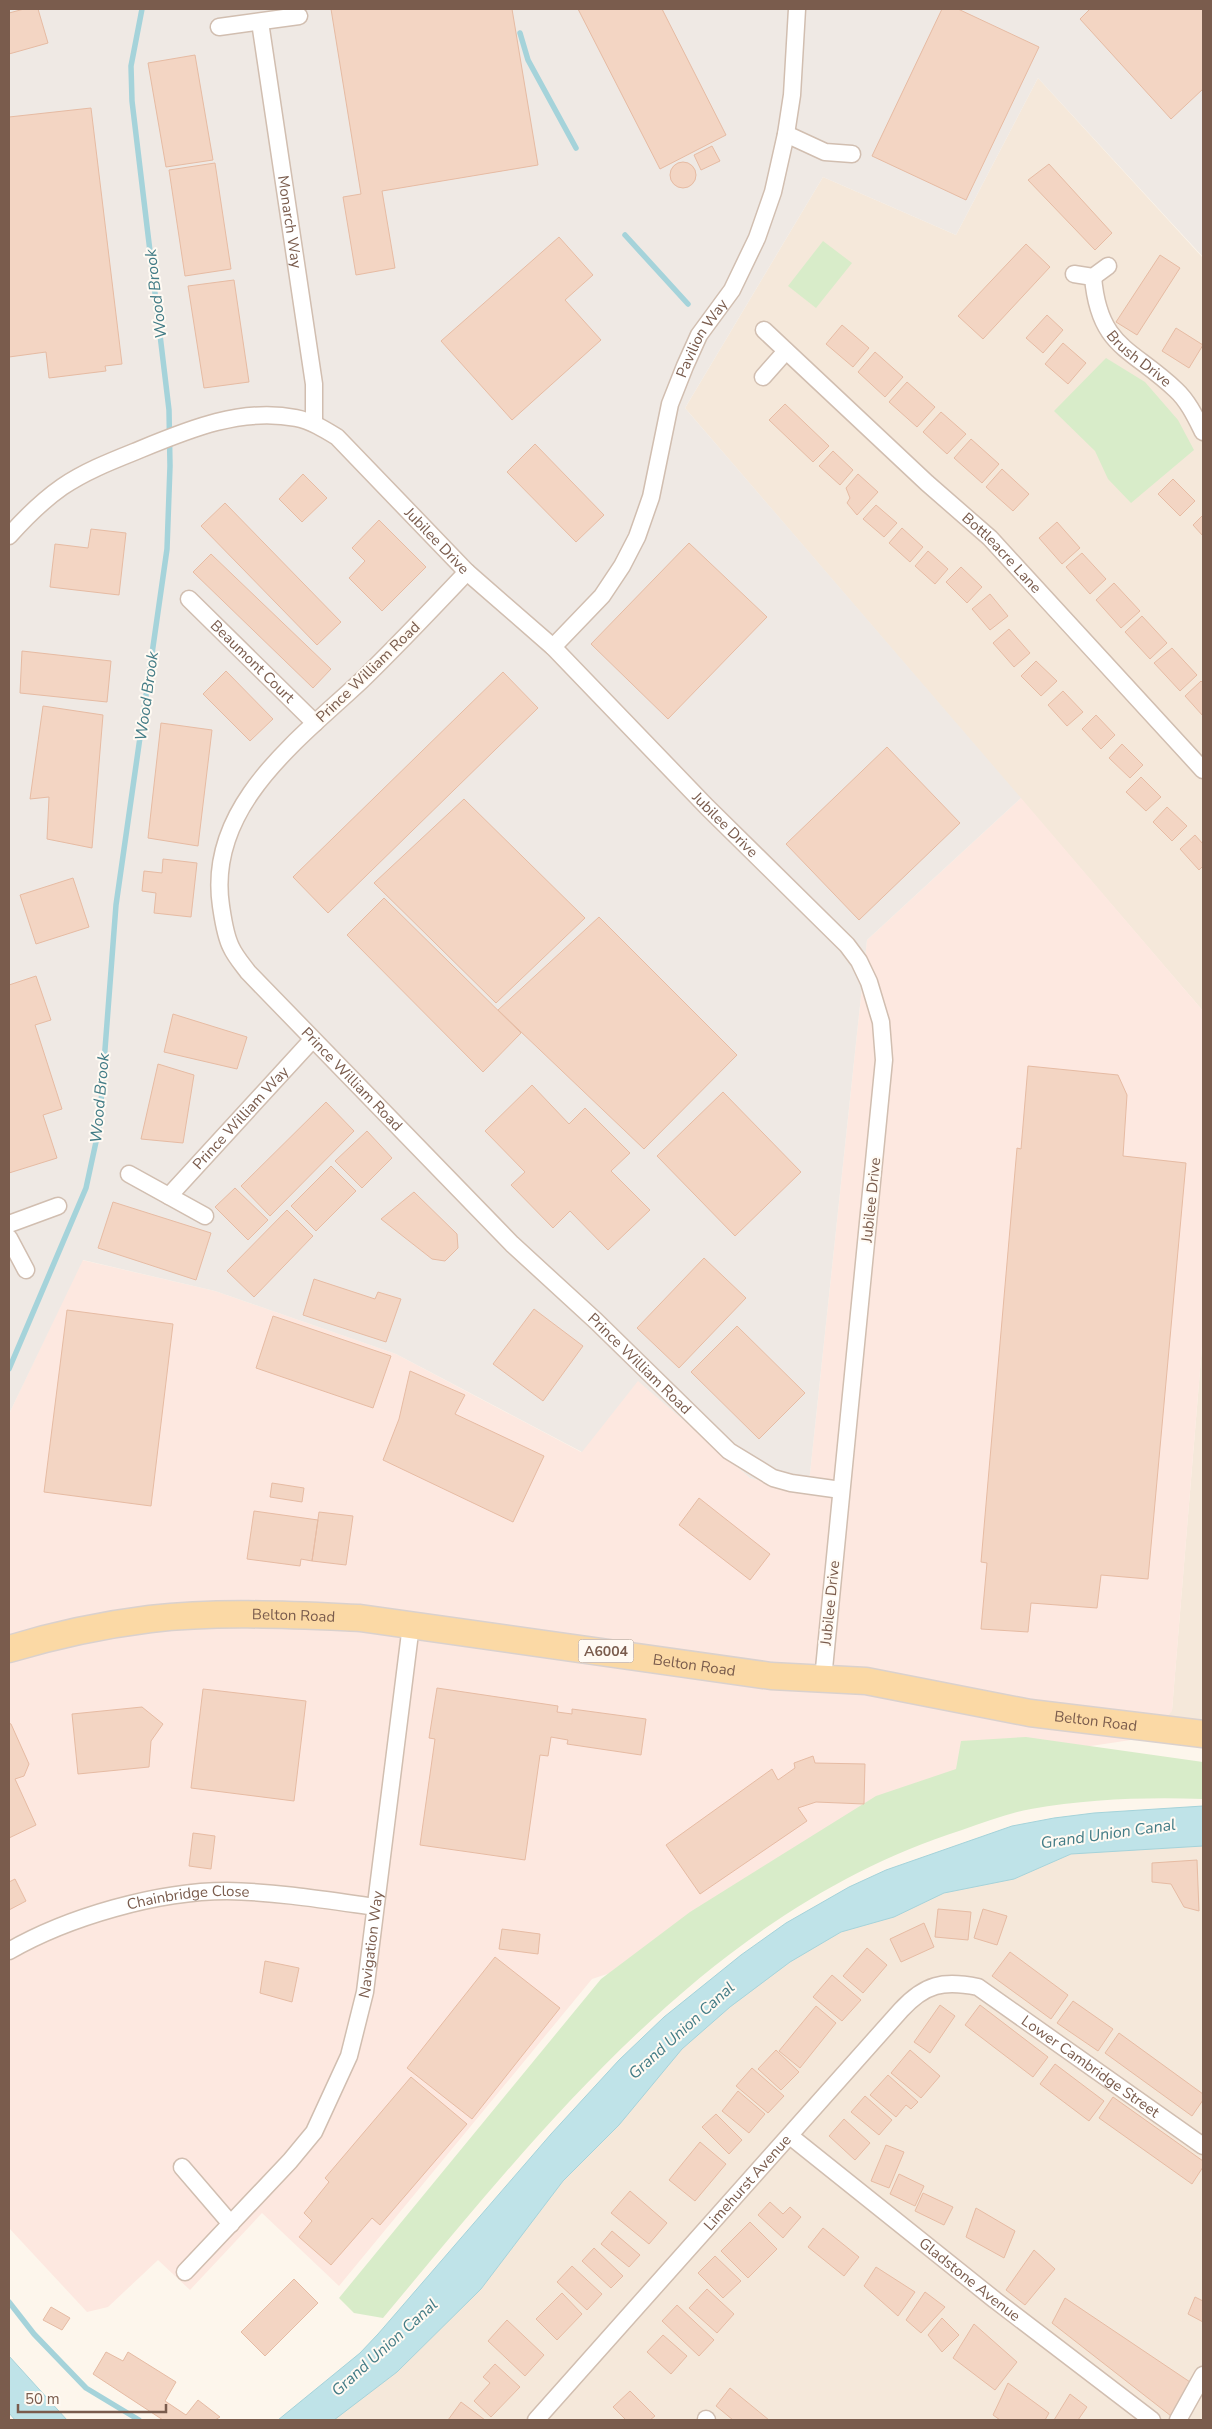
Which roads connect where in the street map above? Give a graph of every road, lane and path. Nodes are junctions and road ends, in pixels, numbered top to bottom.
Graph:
1 (797, 9) edge
2 (299, 16) dead end
3 (260, 22) junction
4 (219, 28) dead end
5 (786, 134) junction
6 (852, 154) dead end
7 (1108, 266) dead end
8 (1074, 274) dead end
9 (1093, 276) junction
10 (764, 330) dead end
11 (786, 351) junction
12 (763, 377) dead end
13 (314, 423) junction
14 (1203, 432) edge
15 (9, 536) edge
16 (467, 572) junction
17 (188, 599) dead end
18 (553, 647) junction
19 (315, 723) junction
20 (1203, 770) edge
21 (312, 1040) junction
22 (129, 1174) dead end
23 (169, 1196) junction
24 (58, 1206) dead end
25 (205, 1216) dead end
26 (9, 1224) edge
27 (9, 1238) edge
28 (26, 1270) dead end
29 (841, 1490) junction
30 (411, 1625) junction
31 (9, 1649) edge
32 (823, 1679) junction
33 (1203, 1734) edge
34 (375, 1907) junction
35 (9, 1951) edge
36 (978, 1987) joint
37 (790, 2136) junction
38 (1203, 2146) edge
39 (182, 2167) dead end
40 (231, 2224) junction
41 (185, 2272) dead end
42 (1203, 2375) edge
43 (536, 2420) edge
44 (1152, 2420) edge
45 (1178, 2420) edge

1 - 5 street, Pavilion Way
2 - 3 street
3 - 4 street
3 - 13 street, Monarch Way
5 - 6 street
5 - 18 street, Pavilion Way
7 - 9 street
8 - 9 street
9 - 14 street, Brush Drive
10 - 11 street, Bottleacre Lane
11 - 12 street
11 - 20 street, Bottleacre Lane
13 - 15 street, Jubilee Drive
13 - 16 street, Jubilee Drive
16 - 18 street, Jubilee Drive
16 - 19 street, Prince William Road
17 - 19 street, Beaumont Court
18 - 29 street, Jubilee Drive
19 - 21 street, Prince William Road
21 - 23 street, Prince William Way
21 - 29 street, Prince William Road
22 - 23 street
23 - 25 street
24 - 26 street
27 - 28 street
29 - 32 street, Jubilee Drive
30 - 31 main road, Belton Road / A6004
30 - 32 main road, Belton Road / A6004
30 - 34 street, Navigation Way
32 - 33 main road, Belton Road / A6004
34 - 35 street, Chainbridge Close
34 - 40 street, Navigation Way
36 - 37 street, Limehurst Avenue
36 - 38 street, Lower Cambridge Street
37 - 43 street, Limehurst Avenue
37 - 44 street, Gladstone Avenue
39 - 40 street
40 - 41 street, Navigation Way
42 - 45 street

